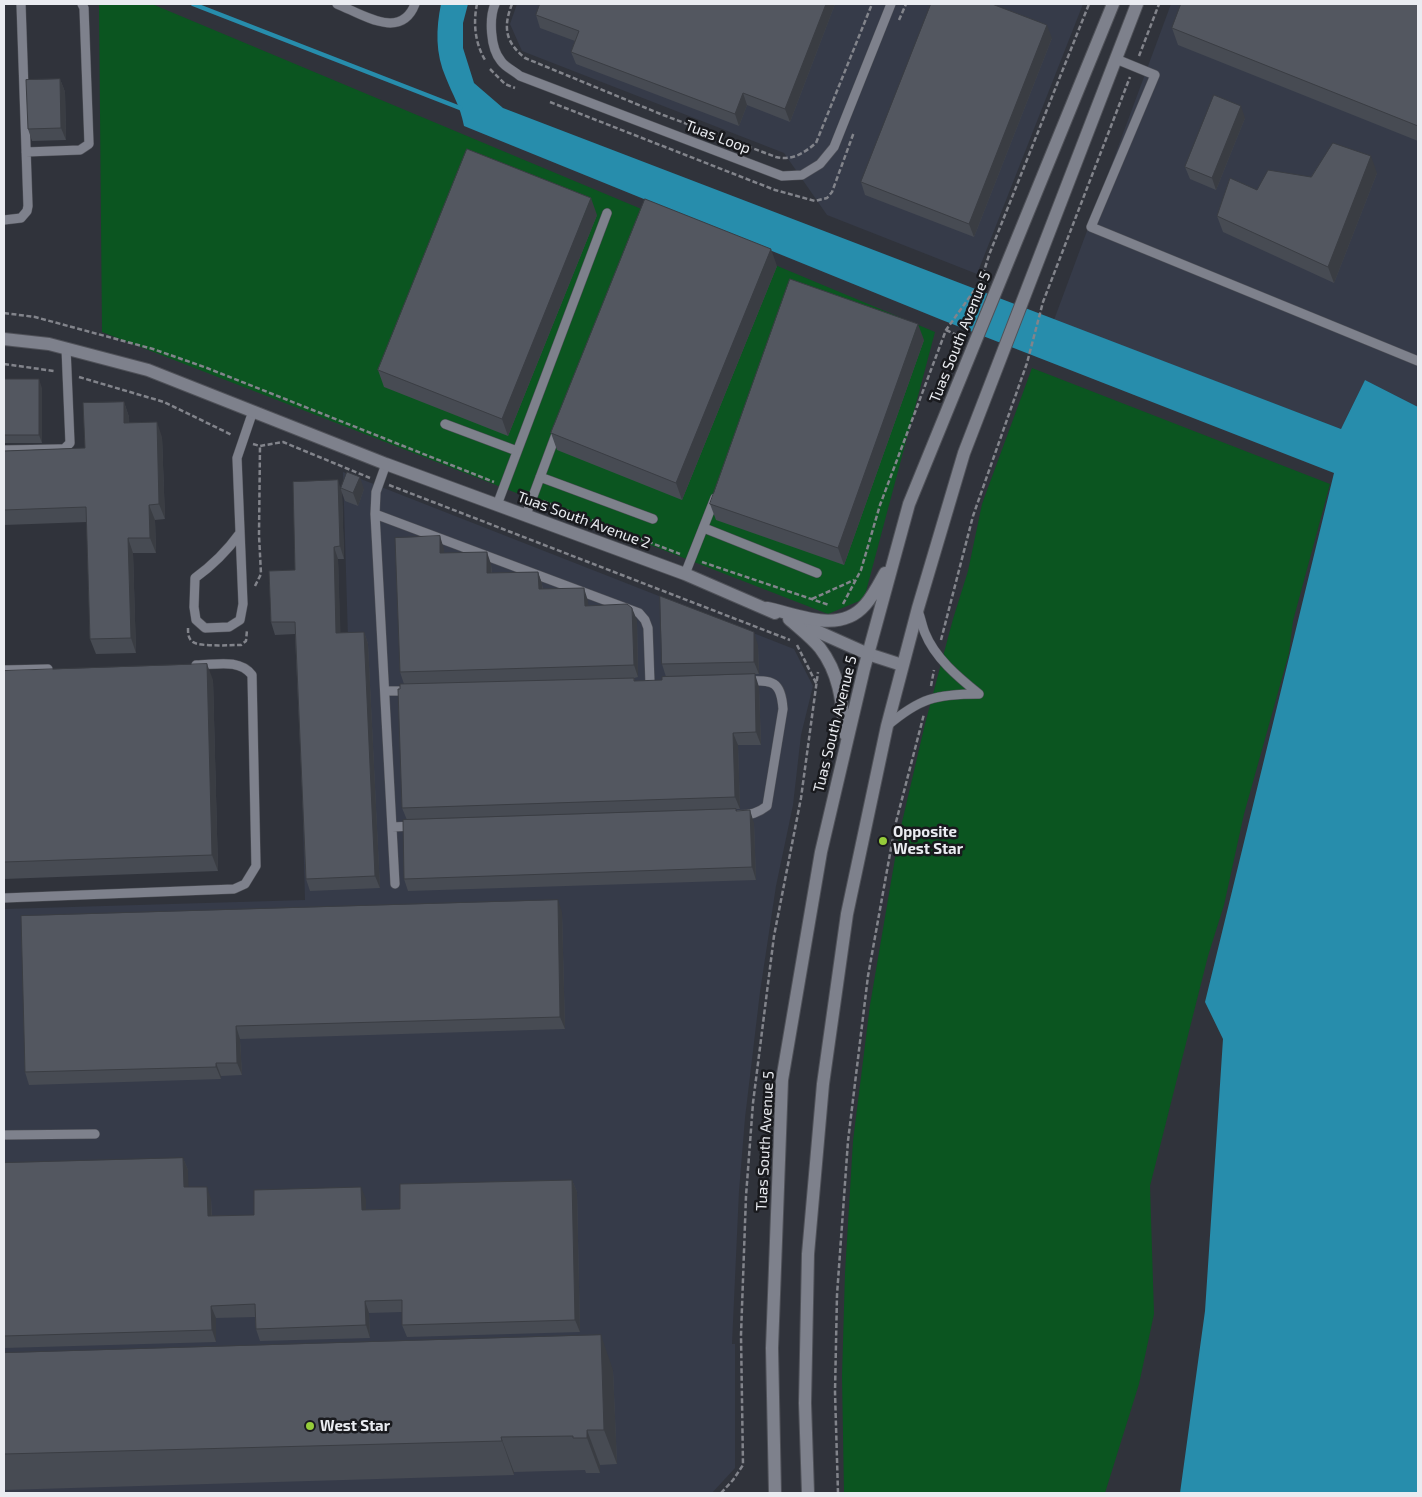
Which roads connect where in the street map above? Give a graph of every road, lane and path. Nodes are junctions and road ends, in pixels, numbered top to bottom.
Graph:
1 (21, 4) edge
2 (82, 4) edge
3 (337, 4) edge
4 (415, 4) edge
5 (477, 4) edge
6 (495, 4) edge
7 (512, 4) edge
8 (872, 4) edge
9 (891, 4) edge
10 (906, 4) edge
11 (1089, 4) edge
12 (1114, 4) edge
13 (1137, 4) edge
14 (1159, 4) edge
15 (899, 21) dead end
16 (1116, 60) junction
17 (1134, 67) junction
18 (522, 91) dead end
19 (548, 101) dead end
20 (856, 128) dead end
21 (26, 152) junction
22 (607, 213) dead end
23 (4, 220) edge
24 (4, 313) edge
25 (946, 330) junction
26 (4, 339) edge
27 (974, 343) junction
28 (66, 348) junction
29 (1418, 361) edge
30 (4, 364) edge
31 (68, 373) junction
32 (253, 411) junction
33 (560, 423) edge
34 (445, 424) dead end
35 (243, 439) junction
36 (4, 450) edge
37 (517, 451) junction
38 (386, 464) junction
39 (540, 478) junction
40 (380, 482) junction
41 (504, 486) junction
42 (718, 491) edge
43 (533, 497) junction
44 (497, 505) junction
45 (375, 514) junction
46 (526, 515) junction
47 (654, 519) dead end
48 (704, 528) junction
49 (240, 533) junction
50 (691, 558) junction
51 (892, 563) junction
52 (817, 573) dead end
53 (685, 574) junction
54 (856, 579) junction
55 (812, 599) junction
56 (831, 606) dead end
57 (766, 608) junction
58 (918, 608) junction
59 (840, 610) dead end
60 (789, 619) junction
61 (796, 642) junction
62 (807, 654) dead end
63 (868, 654) junction
64 (938, 654) junction
65 (189, 665) edge
66 (902, 665) junction
67 (818, 667) dead end
68 (62, 669) edge
69 (4, 670) edge
70 (738, 681) edge
71 (640, 683) edge
72 (650, 683) junction
73 (660, 683) edge
74 (818, 686) junction
75 (414, 690) edge
76 (385, 691) junction
77 (928, 700) junction
78 (887, 726) junction
79 (846, 744) junction
80 (731, 815) edge
81 (422, 826) edge
82 (392, 827) junction
83 (395, 884) dead end
84 (4, 898) edge
85 (95, 1134) dead end
86 (4, 1136) edge
87 (774, 1492) edge
88 (721, 1493) edge
89 (808, 1493) edge
90 (838, 1493) edge

1 - 21 lane
2 - 21 lane
3 - 4 lane
5 - 18 path
6 - 9 lane, Tuas Loop
7 - 8 path
10 - 15 path
11 - 25 path
12 - 27 street, Tuas South Avenue 5
13 - 16 street
14 - 17 path
16 - 17 lane
16 - 58 street
17 - 29 lane
17 - 64 path
19 - 20 path
21 - 23 lane
22 - 37 lane
24 - 41 path
25 - 27 path
25 - 54 path
26 - 28 street, Tuas South Avenue 2
27 - 51 street, Tuas South Avenue 5
28 - 31 lane
28 - 32 street, Tuas South Avenue 2
30 - 31 path
31 - 35 path
31 - 36 lane
32 - 35 lane
32 - 38 street, Tuas South Avenue 2
33 - 39 lane
34 - 37 lane
35 - 40 path
35 - 49 lane
37 - 41 lane
38 - 40 lane
38 - 44 street, Tuas South Avenue 2
39 - 43 lane
39 - 47 lane
40 - 45 lane
40 - 61 path
41 - 44 lane
42 - 48 lane
43 - 46 lane
43 - 50 path
44 - 46 street, Tuas South Avenue 2
45 - 72 lane
45 - 76 lane
46 - 53 street, Tuas South Avenue 2
48 - 50 lane
48 - 52 lane
49 - 49 lane
50 - 53 lane
50 - 55 path
51 - 57 street
51 - 63 street, Tuas South Avenue 5
53 - 57 street, Tuas South Avenue 2
54 - 55 path
54 - 59 path
55 - 56 path
57 - 60 street, Tuas South Avenue 2
58 - 64 lane
58 - 66 street
60 - 63 street, Tuas South Avenue 2
60 - 79 street
61 - 62 path
61 - 74 path
63 - 66 street, Tuas South Avenue 2
63 - 79 street, Tuas South Avenue 5
64 - 77 path
64 - 77 lane
65 - 84 lane
66 - 78 street
67 - 74 path
68 - 69 lane
70 - 80 lane
71 - 72 lane
72 - 73 lane
74 - 88 path
75 - 76 lane
76 - 82 lane
77 - 78 lane
77 - 90 path
78 - 89 street
79 - 87 street, Tuas South Avenue 5
81 - 82 lane
82 - 83 lane
85 - 86 lane

